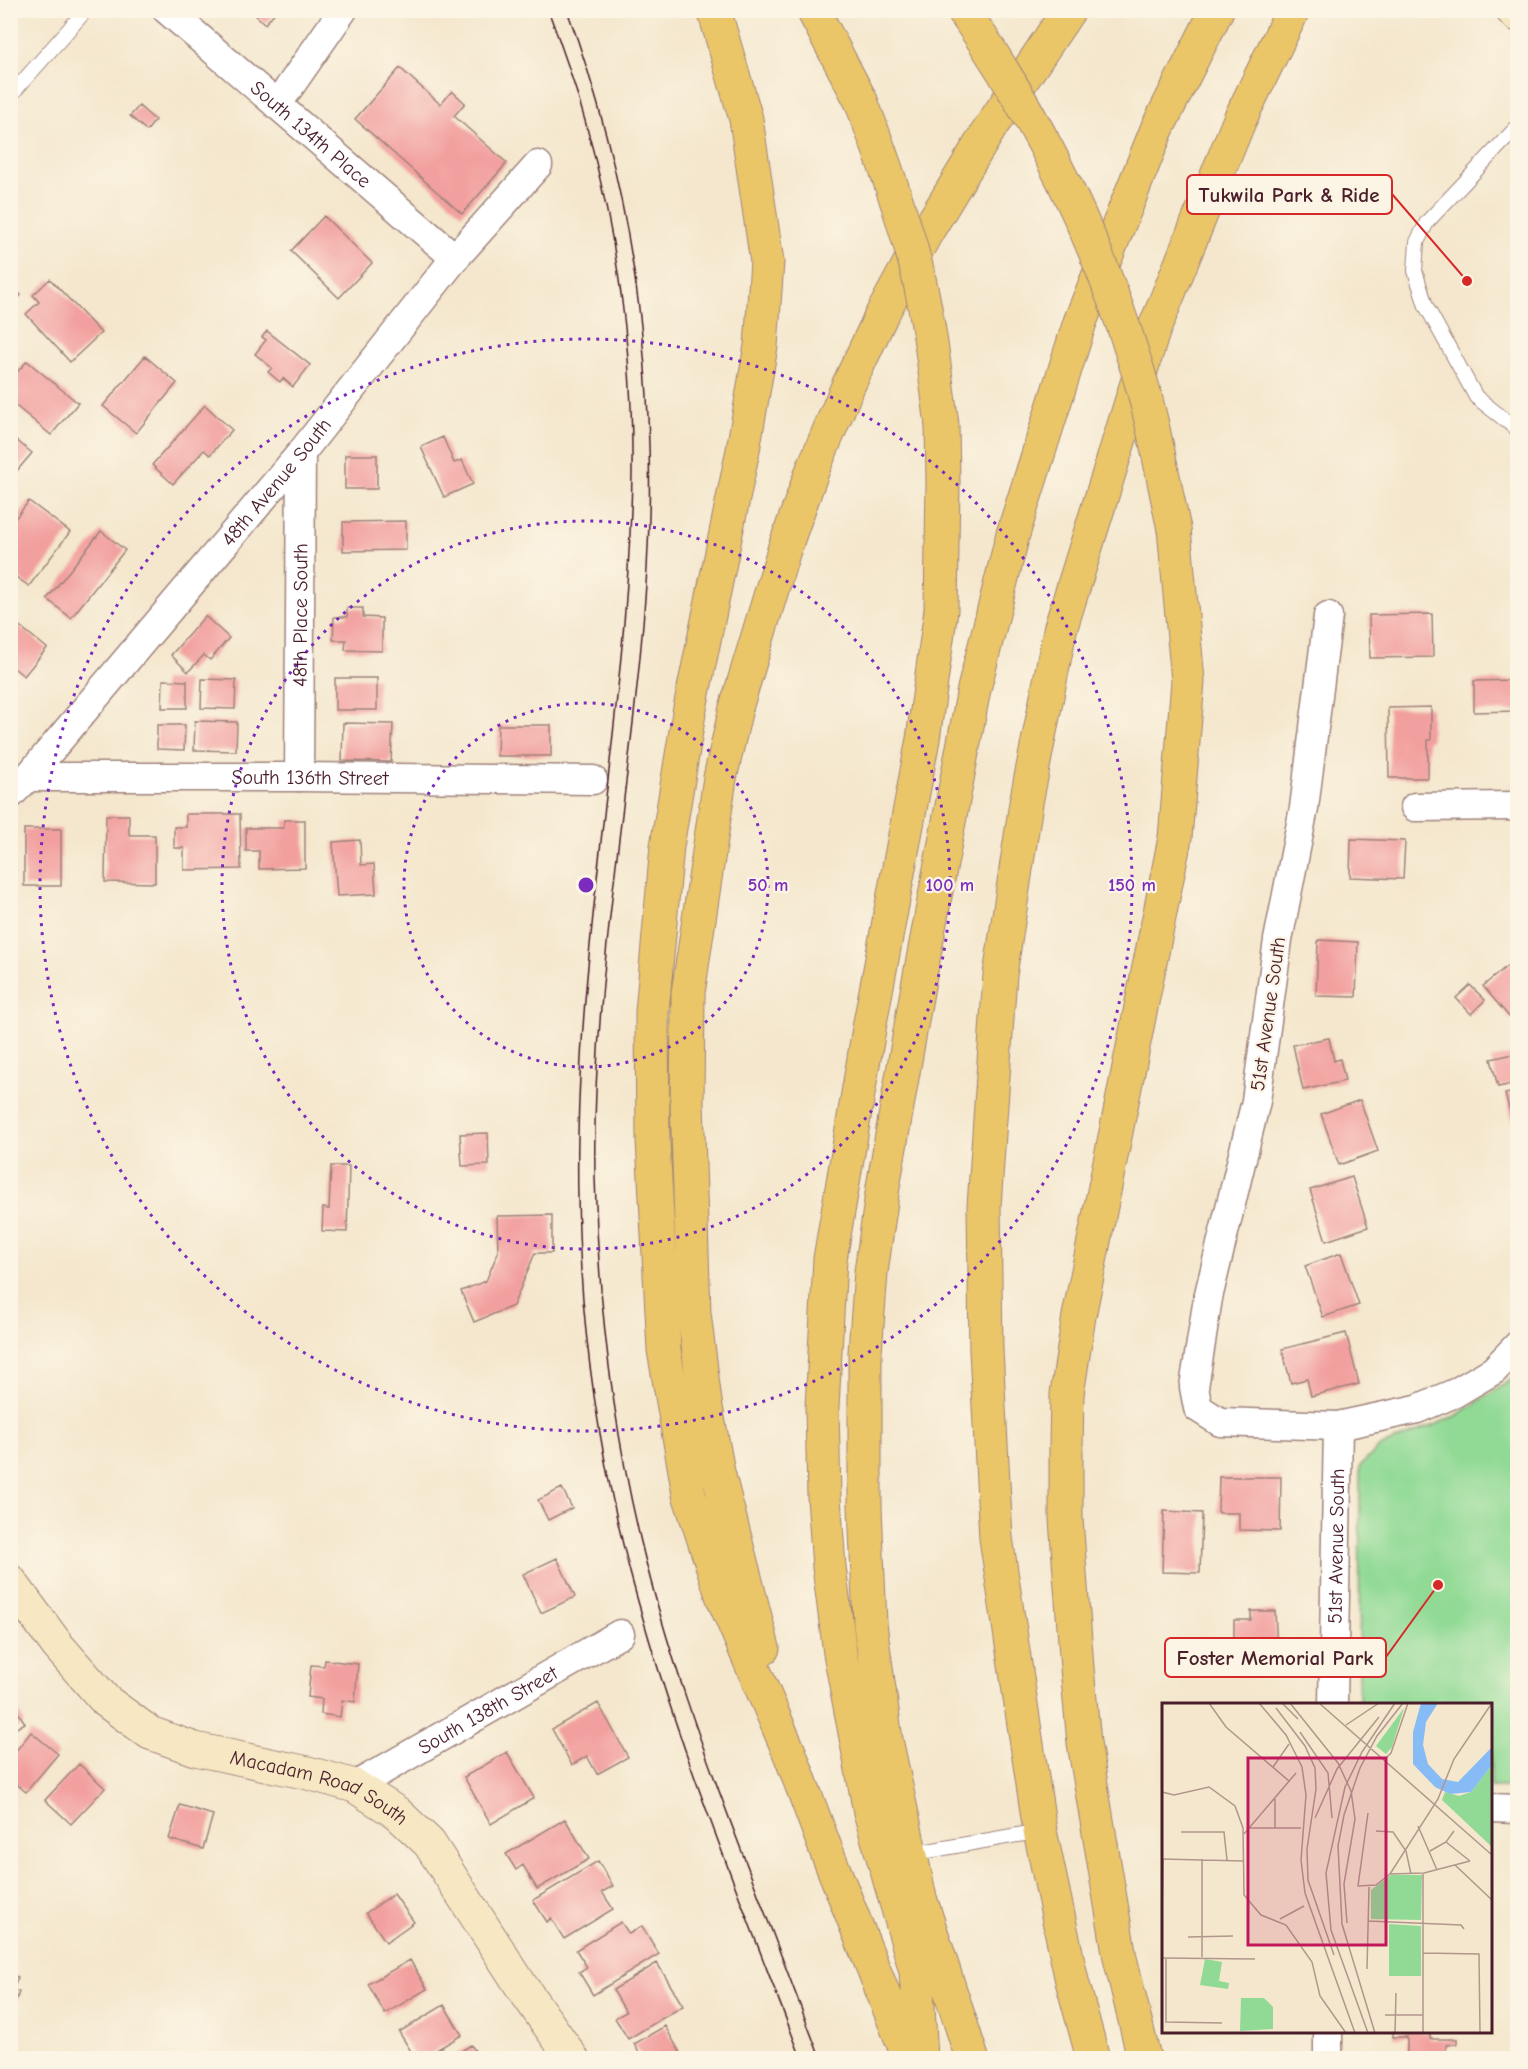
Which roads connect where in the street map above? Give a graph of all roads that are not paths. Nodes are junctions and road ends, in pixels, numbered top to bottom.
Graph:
1 (86, 10) edge
2 (167, 10) edge
3 (343, 10) edge
4 (714, 10) edge
5 (813, 10) edge
6 (963, 10) edge
7 (1069, 10) edge
8 (1217, 10) edge
9 (1293, 10) edge
10 (1512, 10) edge
11 (1518, 15) edge
12 (10, 96) edge
13 (277, 105) junction
14 (1518, 126) edge
15 (538, 165) dead end
16 (454, 258) junction
17 (1518, 430) edge
18 (301, 453) junction
19 (1328, 616) dead end
20 (299, 777) junction
21 (593, 780) dead end
22 (19, 786) edge
23 (1518, 806) edge
24 (1414, 807) dead end
25 (1518, 1345) edge
26 (1338, 1426) junction
27 (10, 1581) edge
28 (620, 1634) dead end
29 (1333, 1703) edge
30 (790, 1754) junction
31 (355, 1786) junction
32 (1492, 1808) edge
33 (1518, 1809) edge
34 (1040, 1831) junction
35 (910, 1854) junction
36 (1328, 2033) edge
37 (572, 2058) edge
38 (909, 2058) edge
39 (921, 2058) edge
40 (972, 2058) edge
41 (1093, 2058) edge
42 (1144, 2058) edge
43 (1328, 2058) edge

1 - 12 lane
2 - 13 street, South 134th Place
3 - 13 street
4 - 30 highway
5 - 39 highway, bridge
6 - 42 highway, bridge
7 - 30 highway
8 - 35 highway
9 - 34 highway
10 - 11 street
13 - 16 street, South 134th Place
14 - 17 lane
15 - 16 street, 48th Avenue South
16 - 18 street, 48th Avenue South
18 - 20 street, 48th Place South
18 - 22 street, 48th Avenue South
19 - 26 street, 51st Avenue South
20 - 21 street, South 136th Street
20 - 22 street, South 136th Street
23 - 24 street
25 - 26 street
26 - 29 street, 51st Avenue South
27 - 31 street, Macadam Road South
28 - 31 street, South 138th Street
30 - 38 highway
31 - 37 street, Macadam Road South
32 - 33 street
34 - 35 lane
34 - 41 highway
35 - 40 highway
36 - 43 street

